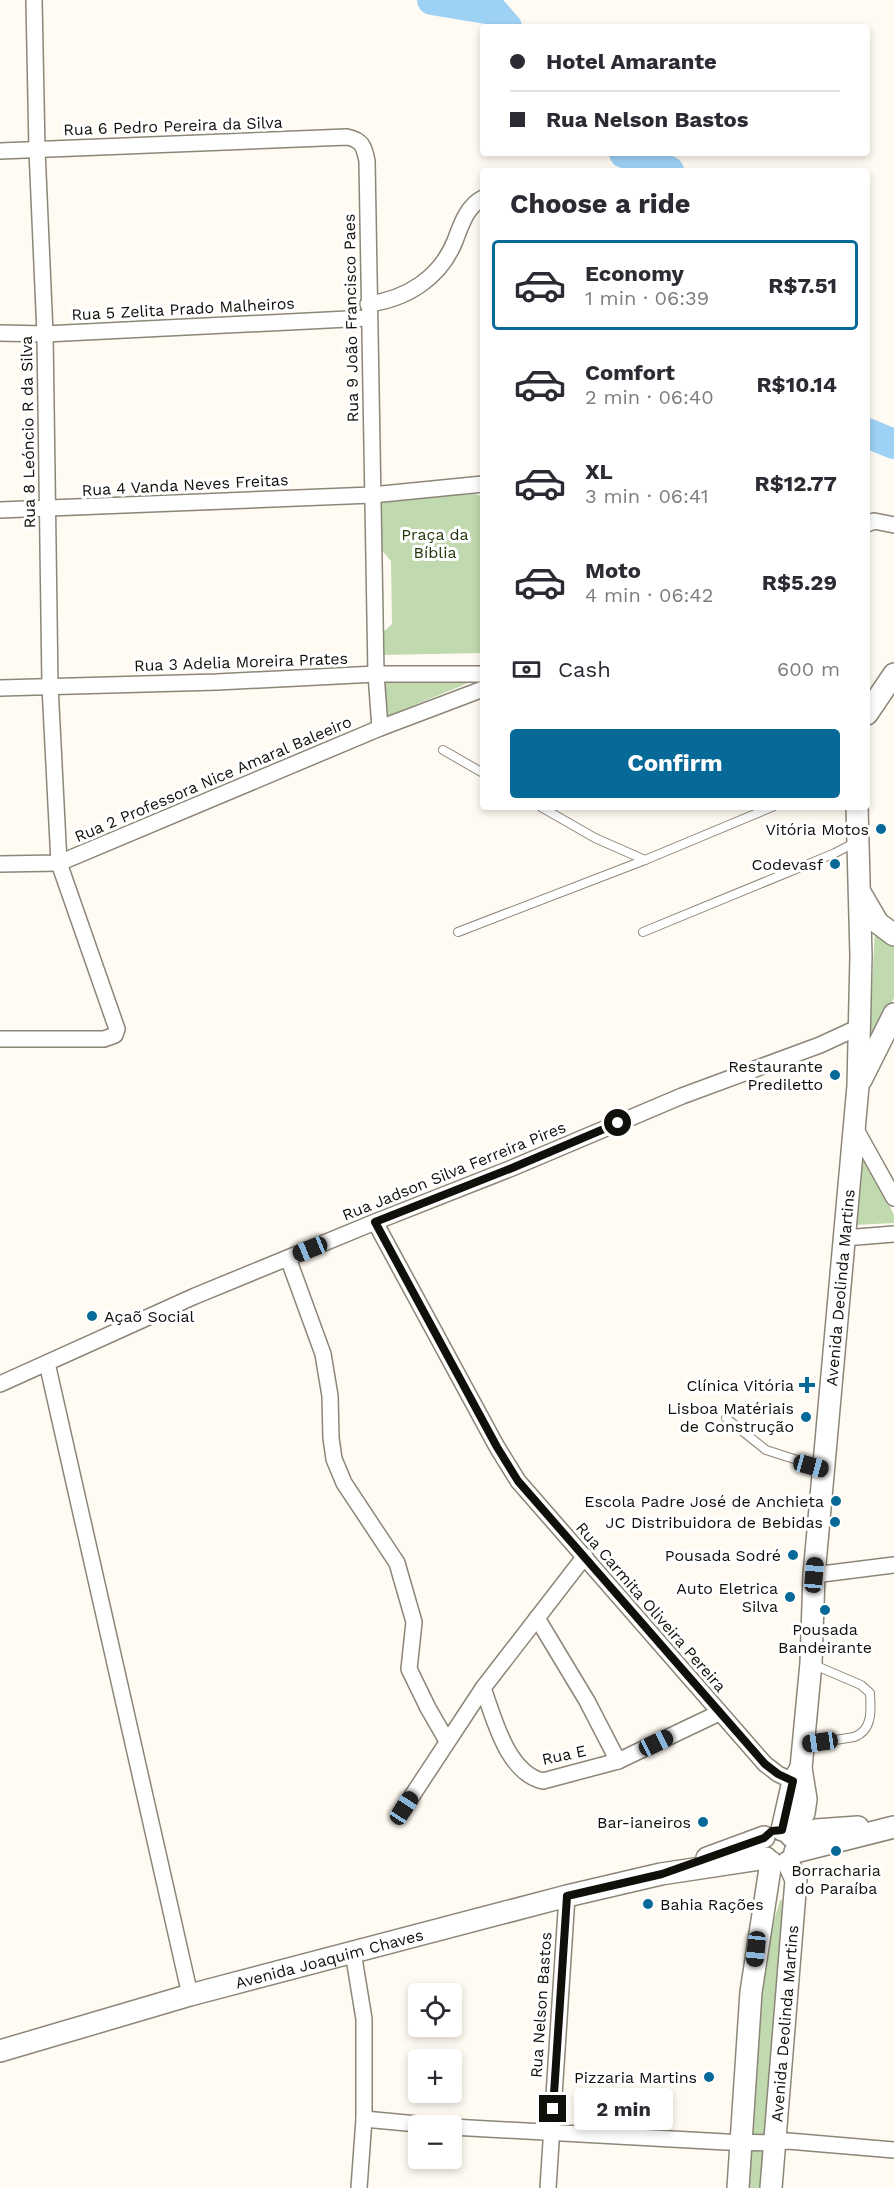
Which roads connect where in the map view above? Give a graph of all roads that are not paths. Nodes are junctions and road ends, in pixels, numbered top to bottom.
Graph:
1 (34, 0) edge
2 (361, 142) joint
3 (37, 150) junction
4 (0, 151) edge
5 (480, 199) edge
6 (368, 311) junction
7 (0, 333) edge
8 (45, 333) junction
9 (480, 484) edge
10 (372, 495) junction
11 (0, 510) edge
12 (46, 510) junction
13 (870, 523) edge
14 (894, 525) edge
15 (376, 674) junction
16 (480, 674) edge
17 (894, 674) edge
18 (50, 686) junction
19 (0, 688) edge
20 (480, 690) edge
21 (870, 710) edge
22 (380, 728) junction
23 (443, 750) dead end
24 (480, 771) edge
25 (546, 810) edge
26 (765, 810) edge
27 (857, 810) edge
28 (858, 841) junction
29 (645, 860) junction
30 (59, 863) junction
31 (0, 864) edge
32 (859, 891) junction
33 (458, 932) dead end
34 (643, 932) dead end
35 (894, 935) edge
36 (894, 1014) edge
37 (859, 1027) junction
38 (0, 1039) edge
39 (858, 1086) junction
40 (854, 1126) junction
41 (894, 1198) edge
42 (375, 1222) junction
43 (894, 1234) edge
44 (844, 1238) junction
45 (288, 1258) junction
46 (47, 1362) junction
47 (0, 1384) edge
48 (726, 1418) dead end
49 (824, 1469) junction
50 (585, 1556) junction
51 (894, 1565) edge
52 (814, 1575) junction
53 (537, 1618) junction
54 (811, 1663) junction
55 (483, 1688) junction
56 (719, 1713) junction
57 (447, 1741) junction
58 (803, 1745) junction
59 (618, 1761) junction
60 (797, 1774) junction
61 (404, 1808) dead end
62 (890, 1828) edge
63 (781, 1847) junction
64 (567, 1896) junction
65 (353, 1952) junction
66 (190, 1995) junction
67 (0, 2050) edge
68 (364, 2119) junction
69 (408, 2123) edge
70 (462, 2128) edge
71 (551, 2132) junction
72 (741, 2141) junction
73 (774, 2143) junction
74 (894, 2150) edge
75 (359, 2188) edge
76 (548, 2188) edge
77 (738, 2188) edge
78 (771, 2188) edge

1 - 3 street, Rua 8 Leóncio R da Silva
2 - 3 street, Rua 6 Pedro Pereira da Silva
2 - 6 street, Rua 9 João Francisco Paes
3 - 4 street, Rua 6 Pedro Pereira da Silva
3 - 8 street, Rua 8 Leóncio R da Silva
5 - 6 street, Rua 5 Zelita Prado Malheiros
6 - 8 street, Rua 5 Zelita Prado Malheiros
6 - 10 street, Rua 9 João Francisco Paes
7 - 8 street, Rua 5 Zelita Prado Malheiros
8 - 12 street, Rua 8 Leóncio R da Silva
9 - 10 street, Rua 4 Vanda Neves Freitas
10 - 12 street, Rua 4 Vanda Neves Freitas
10 - 15 street, Rua 9 João Francisco Paes
11 - 12 street, Rua 4 Vanda Neves Freitas
12 - 18 street, Rua 8 Leóncio R da Silva
13 - 14 street
15 - 16 street, Rua 3 Adelia Moreira Prates
15 - 18 street, Rua 3 Adelia Moreira Prates
15 - 22 street, Rua 9 João Francisco Paes
17 - 21 main road
18 - 19 street, Rua 3 Adelia Moreira Prates
18 - 30 street, Rua 8 Leóncio R da Silva
20 - 22 street, Rua 2 Professora Nice Amaral Baleeiro
22 - 30 street, Rua 2 Professora Nice Amaral Baleeiro
23 - 24 lane
25 - 29 lane
26 - 29 lane
27 - 28 main road, Avenida Deolinda Martins
28 - 32 main road, Avenida Deolinda Martins
28 - 34 lane
29 - 33 lane
30 - 31 street
30 - 38 street, Rua 8 Leóncio R da Silva
32 - 35 main road
32 - 37 main road, Avenida Deolinda Martins
36 - 39 main road
37 - 39 main road, Avenida Deolinda Martins
37 - 42 street, Rua Jadson Silva Ferreira Pires
39 - 40 main road, Avenida Deolinda Martins
40 - 41 street
40 - 44 main road, Avenida Deolinda Martins
42 - 45 street, Rua Jadson Silva Ferreira Pires
42 - 50 street, Rua Carmita Oliveira Pereira
43 - 44 street
44 - 49 main road, Avenida Deolinda Martins
45 - 46 street, Rua Jadson Silva Ferreira Pires
45 - 57 street
46 - 47 street, Rua Jadson Silva Ferreira Pires
46 - 66 street
48 - 49 lane
49 - 52 main road, Avenida Deolinda Martins
50 - 53 street
50 - 56 street, Rua Carmita Oliveira Pereira
51 - 52 street
52 - 54 main road, Avenida Deolinda Martins
53 - 55 street
53 - 59 street
54 - 58 main road, Avenida Deolinda Martins
54 - 58 lane
55 - 57 street
55 - 59 street, Rua E
56 - 59 street, Rua E
56 - 60 street, Rua Carmita Oliveira Pereira
57 - 61 street
58 - 60 main road, Avenida Deolinda Martins
60 - 63 main road, Avenida Deolinda Martins
62 - 63 main road, Avenida Joaquim Chaves
63 - 64 main road, Avenida Joaquim Chaves
63 - 72 main road, Avenida Deolinda Martins
63 - 73 main road, Avenida Deolinda Martins
64 - 65 main road, Avenida Joaquim Chaves
64 - 71 street, Rua Nelson Bastos
65 - 66 main road, Avenida Joaquim Chaves
65 - 68 street
66 - 67 main road, Avenida Joaquim Chaves
68 - 69 street
68 - 75 street
70 - 71 street
71 - 72 street
71 - 76 street, Rua Nelson Bastos
72 - 73 street
72 - 77 main road, Avenida Deolinda Martins
73 - 74 street
73 - 78 main road, Avenida Deolinda Martins

